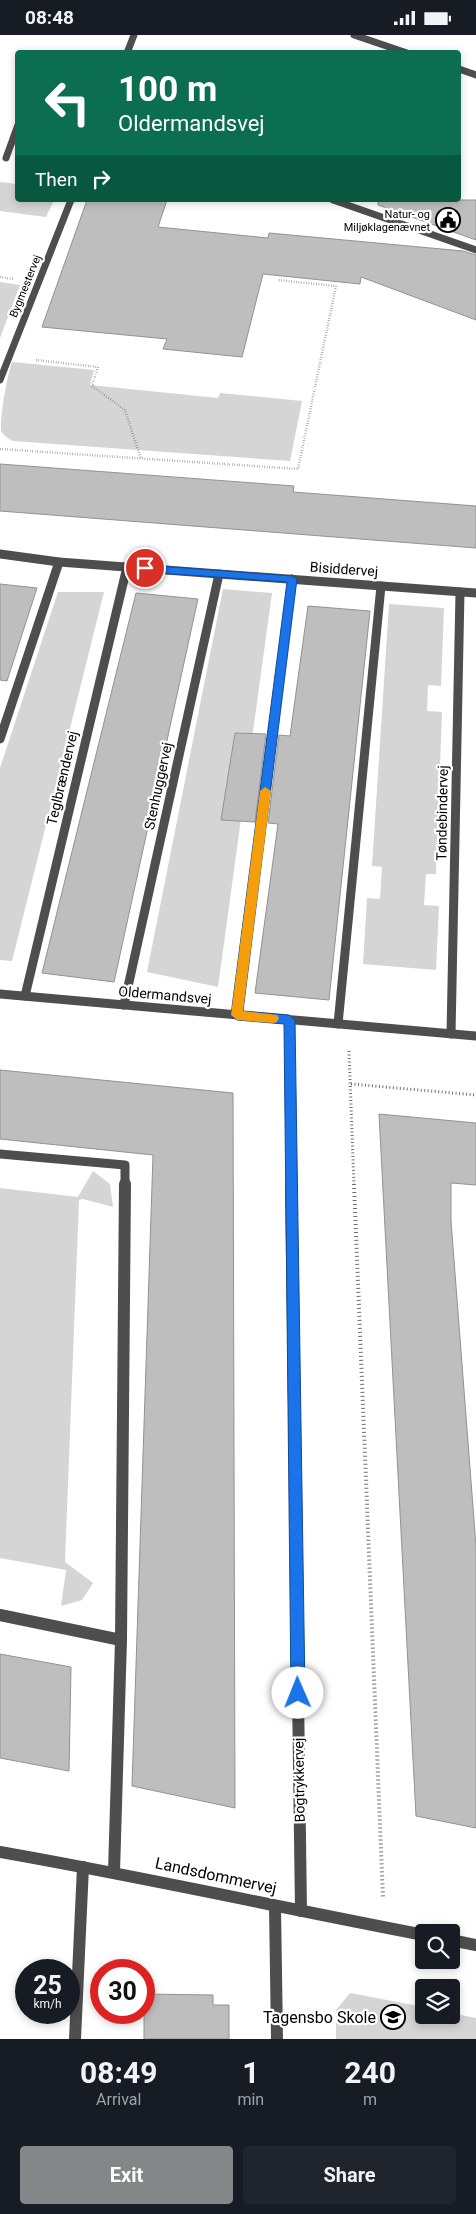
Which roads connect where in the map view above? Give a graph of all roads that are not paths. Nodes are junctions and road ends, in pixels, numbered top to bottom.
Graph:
1 (134, 35) edge
2 (354, 35) edge
3 (128, 50) edge
4 (398, 50) edge
5 (461, 70) edge
6 (476, 75) edge
7 (15, 133) edge
8 (6, 157) dead end
9 (70, 202) edge
10 (339, 202) edge
11 (476, 250) edge
12 (0, 380) edge
13 (0, 554) edge
14 (59, 562) junction
15 (126, 567) junction
16 (219, 574) junction
17 (292, 579) junction
18 (381, 586) junction
19 (460, 592) junction
20 (476, 593) edge
21 (0, 739) edge
22 (0, 994) edge
23 (25, 996) junction
24 (124, 1005) junction
25 (237, 1015) junction
26 (289, 1020) junction
27 (338, 1024) junction
28 (451, 1034) junction
29 (476, 1037) edge
30 (0, 1154) edge
31 (0, 1615) edge
32 (120, 1640) junction
33 (0, 1851) edge
34 (83, 1867) junction
35 (114, 1871) junction
36 (275, 1905) junction
37 (301, 1911) junction
38 (415, 1933) edge
39 (460, 1942) edge
40 (476, 1945) edge
41 (75, 2039) edge
42 (277, 2039) edge

1 - 3 street
2 - 4 street
5 - 6 street
7 - 8 street
9 - 12 street, Bygmestervej
10 - 11 street
13 - 14 street, Bisiddervej
14 - 15 street, Bisiddervej
14 - 21 street
15 - 16 street, Bisiddervej
15 - 23 street, Teglbrændervej
16 - 17 street, Bisiddervej
16 - 24 street, Stenhuggervej
17 - 18 street, Bisiddervej
17 - 25 street
18 - 19 street, Bisiddervej
18 - 27 street
19 - 20 street, Bisiddervej
19 - 28 street, Tøndebindervej
22 - 23 street, Oldermandsvej
23 - 24 street, Oldermandsvej
24 - 25 street, Oldermandsvej
25 - 26 street, Oldermandsvej
26 - 27 street, Oldermandsvej
26 - 37 street, Bogtrykkervej
27 - 28 street, Oldermandsvej
28 - 29 street, Oldermandsvej
30 - 32 street
31 - 32 street
32 - 35 street
33 - 34 street, Landsdommervej
34 - 35 street, Landsdommervej
34 - 41 street
35 - 36 street, Landsdommervej
36 - 37 street, Landsdommervej
36 - 42 street
37 - 38 street, Landsdommervej
39 - 40 street

